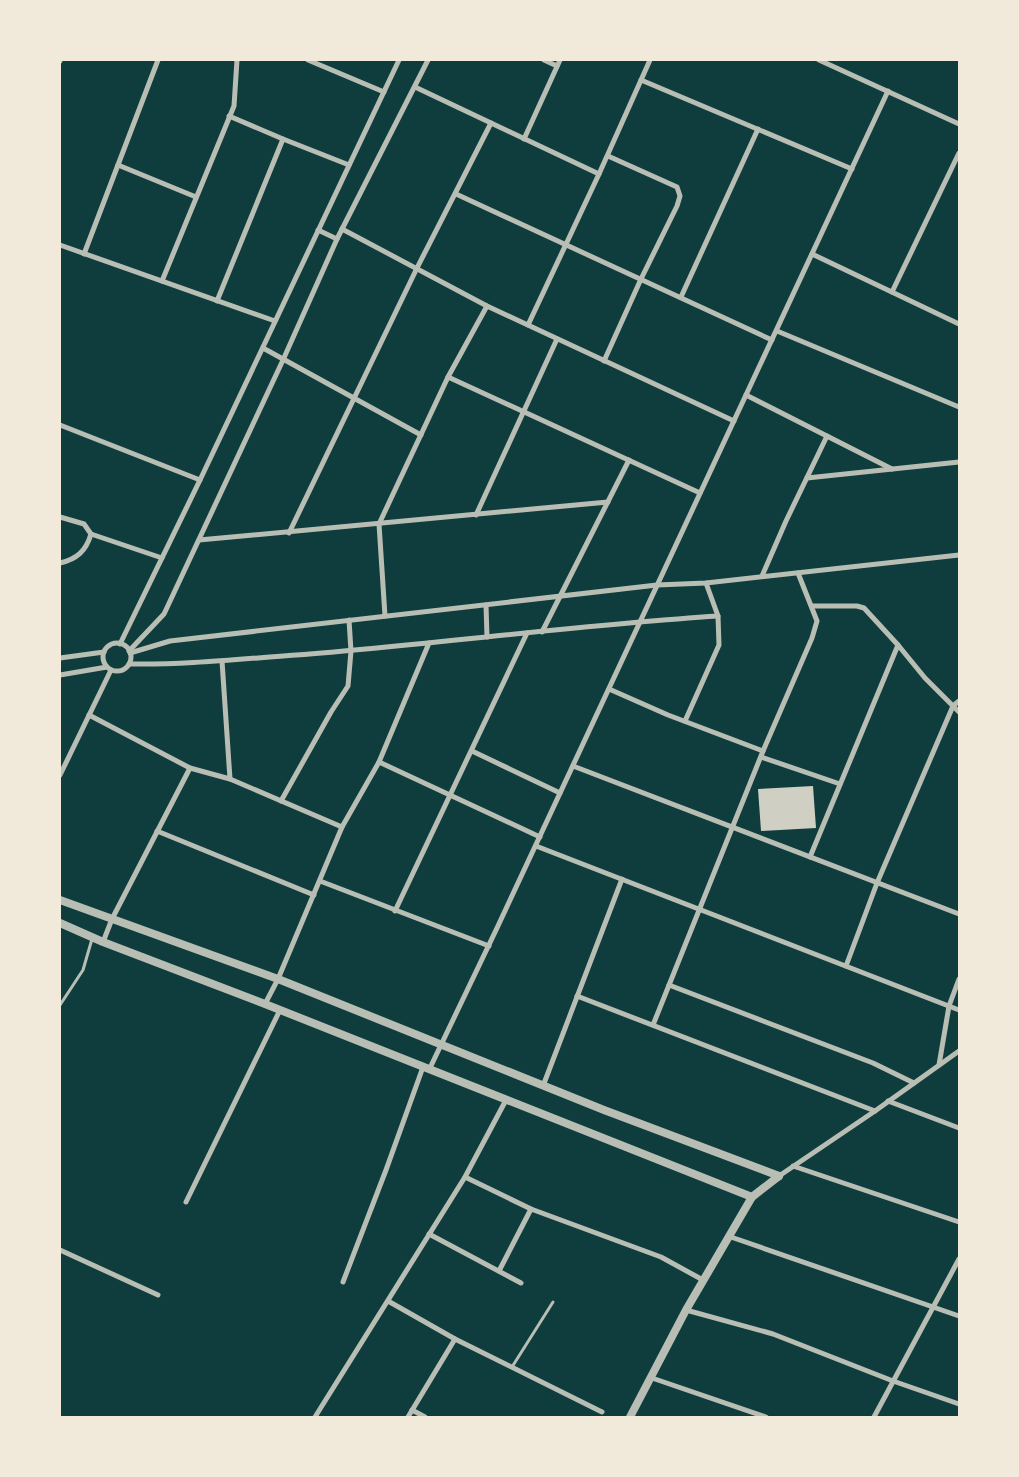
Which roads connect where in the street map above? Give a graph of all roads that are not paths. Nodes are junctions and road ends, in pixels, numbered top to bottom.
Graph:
1 (158, 60) edge
2 (237, 60) edge
3 (308, 60) edge
4 (399, 60) edge
5 (428, 60) edge
6 (544, 60) edge
7 (560, 60) edge
8 (650, 60) edge
9 (819, 60) edge
10 (557, 66) junction
11 (641, 80) junction
12 (416, 88) junction
13 (888, 91) junction
14 (384, 92) junction
15 (229, 116) junction
16 (491, 123) junction
17 (959, 124) edge
18 (758, 129) junction
19 (282, 139) junction
20 (524, 139) junction
21 (959, 153) edge
22 (608, 156) junction
23 (349, 165) junction
24 (118, 166) junction
25 (852, 169) junction
26 (600, 174) junction
27 (456, 194) junction
28 (196, 197) junction
29 (342, 229) junction
30 (318, 230) junction
31 (337, 239) junction
32 (566, 244) junction
33 (60, 245) edge
34 (84, 254) junction
35 (812, 254) junction
36 (417, 268) junction
37 (641, 279) junction
38 (162, 282) junction
39 (892, 292) junction
40 (681, 297) junction
41 (218, 301) junction
42 (487, 306) junction
43 (275, 322) junction
44 (959, 324) edge
45 (528, 325) junction
46 (776, 330) junction
47 (557, 339) junction
48 (772, 340) junction
49 (263, 348) junction
50 (284, 360) junction
51 (604, 361) junction
52 (448, 377) junction
53 (746, 395) junction
54 (354, 399) junction
55 (959, 407) edge
56 (523, 412) junction
57 (734, 421) junction
58 (60, 425) edge
59 (421, 435) junction
60 (827, 436) junction
61 (629, 460) junction
62 (959, 462) edge
63 (892, 469) junction
64 (807, 478) junction
65 (200, 480) junction
66 (700, 494) junction
67 (608, 502) junction
68 (476, 514) junction
69 (60, 517) edge
70 (379, 524) junction
71 (289, 533) junction
72 (91, 534) junction
73 (199, 540) junction
74 (959, 555) edge
75 (162, 558) junction
76 (60, 563) edge
77 (798, 573) junction
78 (762, 576) junction
79 (706, 583) junction
80 (657, 585) junction
81 (560, 597) junction
82 (486, 605) junction
83 (812, 606) junction
84 (385, 616) junction
85 (718, 616) junction
86 (349, 620) junction
87 (641, 621) junction
88 (542, 632) junction
89 (527, 633) junction
90 (487, 637) junction
91 (429, 643) junction
92 (120, 644) junction
93 (898, 645) junction
94 (351, 651) junction
95 (104, 652) junction
96 (130, 652) junction
97 (60, 658) edge
98 (222, 661) junction
99 (129, 664) junction
100 (109, 669) junction
101 (60, 674) edge
102 (609, 689) junction
103 (959, 701) edge
104 (953, 706) junction
105 (959, 712) edge
106 (89, 715) junction
107 (685, 721) junction
108 (472, 751) junction
109 (764, 751) junction
110 (761, 757) junction
111 (379, 762) junction
112 (573, 766) junction
113 (190, 768) junction
114 (60, 775) edge
115 (230, 779) junction
116 (840, 784) junction
117 (560, 793) junction
118 (451, 796) junction
119 (281, 801) junction
120 (342, 827) junction
121 (733, 828) junction
122 (157, 831) junction
123 (540, 837) junction
124 (536, 846) junction
125 (810, 857) junction
126 (622, 879) junction
127 (320, 881) junction
128 (876, 883) junction
129 (314, 895) junction
130 (60, 900) edge
131 (700, 909) junction
132 (394, 911) junction
133 (959, 914) edge
134 (112, 919) junction
135 (60, 923) edge
136 (92, 937) junction
137 (103, 942) junction
138 (489, 946) junction
139 (846, 966) junction
140 (278, 979) junction
141 (959, 979) edge
142 (669, 985) junction
143 (577, 996) junction
144 (265, 1004) junction
145 (60, 1005) edge
146 (949, 1006) junction
147 (280, 1010) junction
148 (959, 1010) edge
149 (653, 1025) junction
150 (442, 1046) junction
151 (959, 1051) edge
152 (939, 1065) junction
153 (426, 1069) junction
154 (914, 1083) junction
155 (543, 1086) junction
156 (506, 1100) junction
157 (888, 1101) junction
158 (875, 1111) junction
159 (959, 1128) edge
160 (793, 1166) junction
161 (779, 1176) junction
162 (464, 1177) junction
163 (752, 1197) junction
164 (186, 1202) dead end
165 (531, 1209) junction
166 (959, 1222) edge
167 (429, 1234) junction
168 (728, 1236) junction
169 (60, 1250) edge
170 (959, 1259) edge
171 (499, 1272) junction
172 (703, 1280) junction
173 (343, 1282) dead end
174 (521, 1283) dead end
175 (158, 1295) dead end
176 (388, 1301) junction
177 (553, 1302) dead end
178 (933, 1307) junction
179 (686, 1310) junction
180 (959, 1316) edge
181 (455, 1339) junction
182 (512, 1367) junction
183 (652, 1378) junction
184 (893, 1381) junction
185 (959, 1404) edge
186 (412, 1410) junction
187 (602, 1412) dead end
188 (315, 1417) edge
189 (408, 1417) edge
190 (425, 1417) edge
191 (630, 1417) edge
192 (766, 1417) edge
193 (874, 1417) edge

1 - 24 street
2 - 15 street
3 - 14 street
4 - 14 street
5 - 12 street
6 - 10 street
7 - 10 street
8 - 11 street
9 - 13 street
10 - 20 street
11 - 18 street
11 - 22 street
12 - 16 street
12 - 29 street
13 - 17 street
13 - 25 street
14 - 23 street
15 - 19 street
15 - 28 street
16 - 20 street
16 - 27 street
18 - 25 street
18 - 40 street
19 - 23 street
19 - 41 street
20 - 26 street
21 - 39 street
22 - 26 street
22 - 37 street
23 - 30 street
24 - 28 street
24 - 34 street
25 - 35 street
26 - 32 street
27 - 32 street
27 - 36 street
28 - 38 street
29 - 31 street
29 - 36 street
30 - 31 street
30 - 43 street
31 - 50 street
32 - 37 street
32 - 45 street
33 - 34 street
34 - 38 street
35 - 39 street
35 - 46 street
36 - 42 street
36 - 54 street
37 - 40 street
37 - 51 street
38 - 41 street
39 - 44 street
40 - 48 street
41 - 43 street
42 - 45 street
42 - 52 street
43 - 49 street
45 - 47 street
46 - 48 street
46 - 55 street
47 - 51 street
47 - 56 street
48 - 53 street
49 - 50 street
49 - 65 street
50 - 54 street
50 - 73 street
51 - 57 street
52 - 56 street
52 - 59 street
53 - 57 street
53 - 60 street
54 - 59 street
54 - 71 street
56 - 61 street
56 - 68 street
57 - 66 street
58 - 65 street
59 - 70 street
60 - 63 street
60 - 64 street
61 - 66 street
61 - 67 street
62 - 63 street
63 - 64 street
64 - 78 street
65 - 75 street
66 - 80 street
67 - 68 street
67 - 81 street
68 - 70 street
69 - 72 street
70 - 71 street
70 - 84 street
71 - 73 street
72 - 75 street
72 - 76 street
73 - 96 street
74 - 77 street
75 - 92 street
77 - 78 street
77 - 83 street
78 - 79 street
79 - 80 street
79 - 85 street
80 - 81 street
80 - 87 street
81 - 82 street
81 - 88 street
82 - 84 street
82 - 90 street
83 - 93 street
83 - 109 street
84 - 86 street
85 - 87 street
85 - 107 street
86 - 94 street
86 - 96 street
87 - 88 street
87 - 102 street
88 - 89 street
89 - 90 street
89 - 108 street
90 - 91 street
91 - 94 street
91 - 111 street
92 - 95 street
92 - 96 street
93 - 104 street
93 - 116 street
94 - 98 street
94 - 119 street
95 - 97 street
95 - 100 street
96 - 99 street
98 - 99 street
98 - 115 street
99 - 100 street
100 - 101 street
100 - 106 street
102 - 107 street
102 - 112 street
103 - 104 street
104 - 105 street
104 - 128 street
106 - 113 street
106 - 114 street
107 - 109 street
108 - 117 street
108 - 118 street
109 - 110 street
110 - 116 street
110 - 121 street
111 - 118 street
111 - 120 street
112 - 117 street
112 - 121 street
113 - 115 street
113 - 122 street
115 - 119 street
116 - 125 street
117 - 123 street
118 - 123 street
118 - 132 street
119 - 120 street
120 - 127 street
121 - 125 street
121 - 131 street
122 - 129 street
122 - 134 street
123 - 124 street
124 - 126 street
124 - 138 street
125 - 128 street
126 - 131 street
126 - 143 street
127 - 129 street
127 - 132 street
128 - 133 street
128 - 139 street
129 - 140 street
130 - 134 street
131 - 139 street
131 - 142 street
132 - 138 street
134 - 137 street
134 - 140 street
135 - 136 street
136 - 137 street
136 - 145 lane
137 - 144 street
138 - 150 street
139 - 146 street
140 - 144 street
140 - 150 street
141 - 146 street
142 - 149 street
142 - 154 street
143 - 149 street
143 - 155 street
144 - 147 street
146 - 148 street
146 - 152 street
147 - 153 street
147 - 164 street
149 - 158 street
150 - 153 street
150 - 155 street
151 - 152 street
152 - 154 street
153 - 156 street
153 - 173 street
154 - 157 street
155 - 161 street
156 - 162 street
156 - 163 street
157 - 158 street
157 - 159 street
158 - 160 street
160 - 161 street
160 - 166 street
161 - 163 street
162 - 165 street
162 - 167 street
163 - 168 street
165 - 171 street
165 - 172 street
167 - 171 street
167 - 176 street
168 - 172 street
168 - 178 street
169 - 175 street
170 - 178 street
171 - 174 street
172 - 179 street
176 - 181 street
176 - 188 street
177 - 182 lane
178 - 180 street
178 - 184 street
179 - 183 street
179 - 184 street
181 - 182 street
181 - 186 street
182 - 187 street
183 - 191 street
183 - 192 street
184 - 185 street
184 - 193 street
186 - 189 street
186 - 190 street

